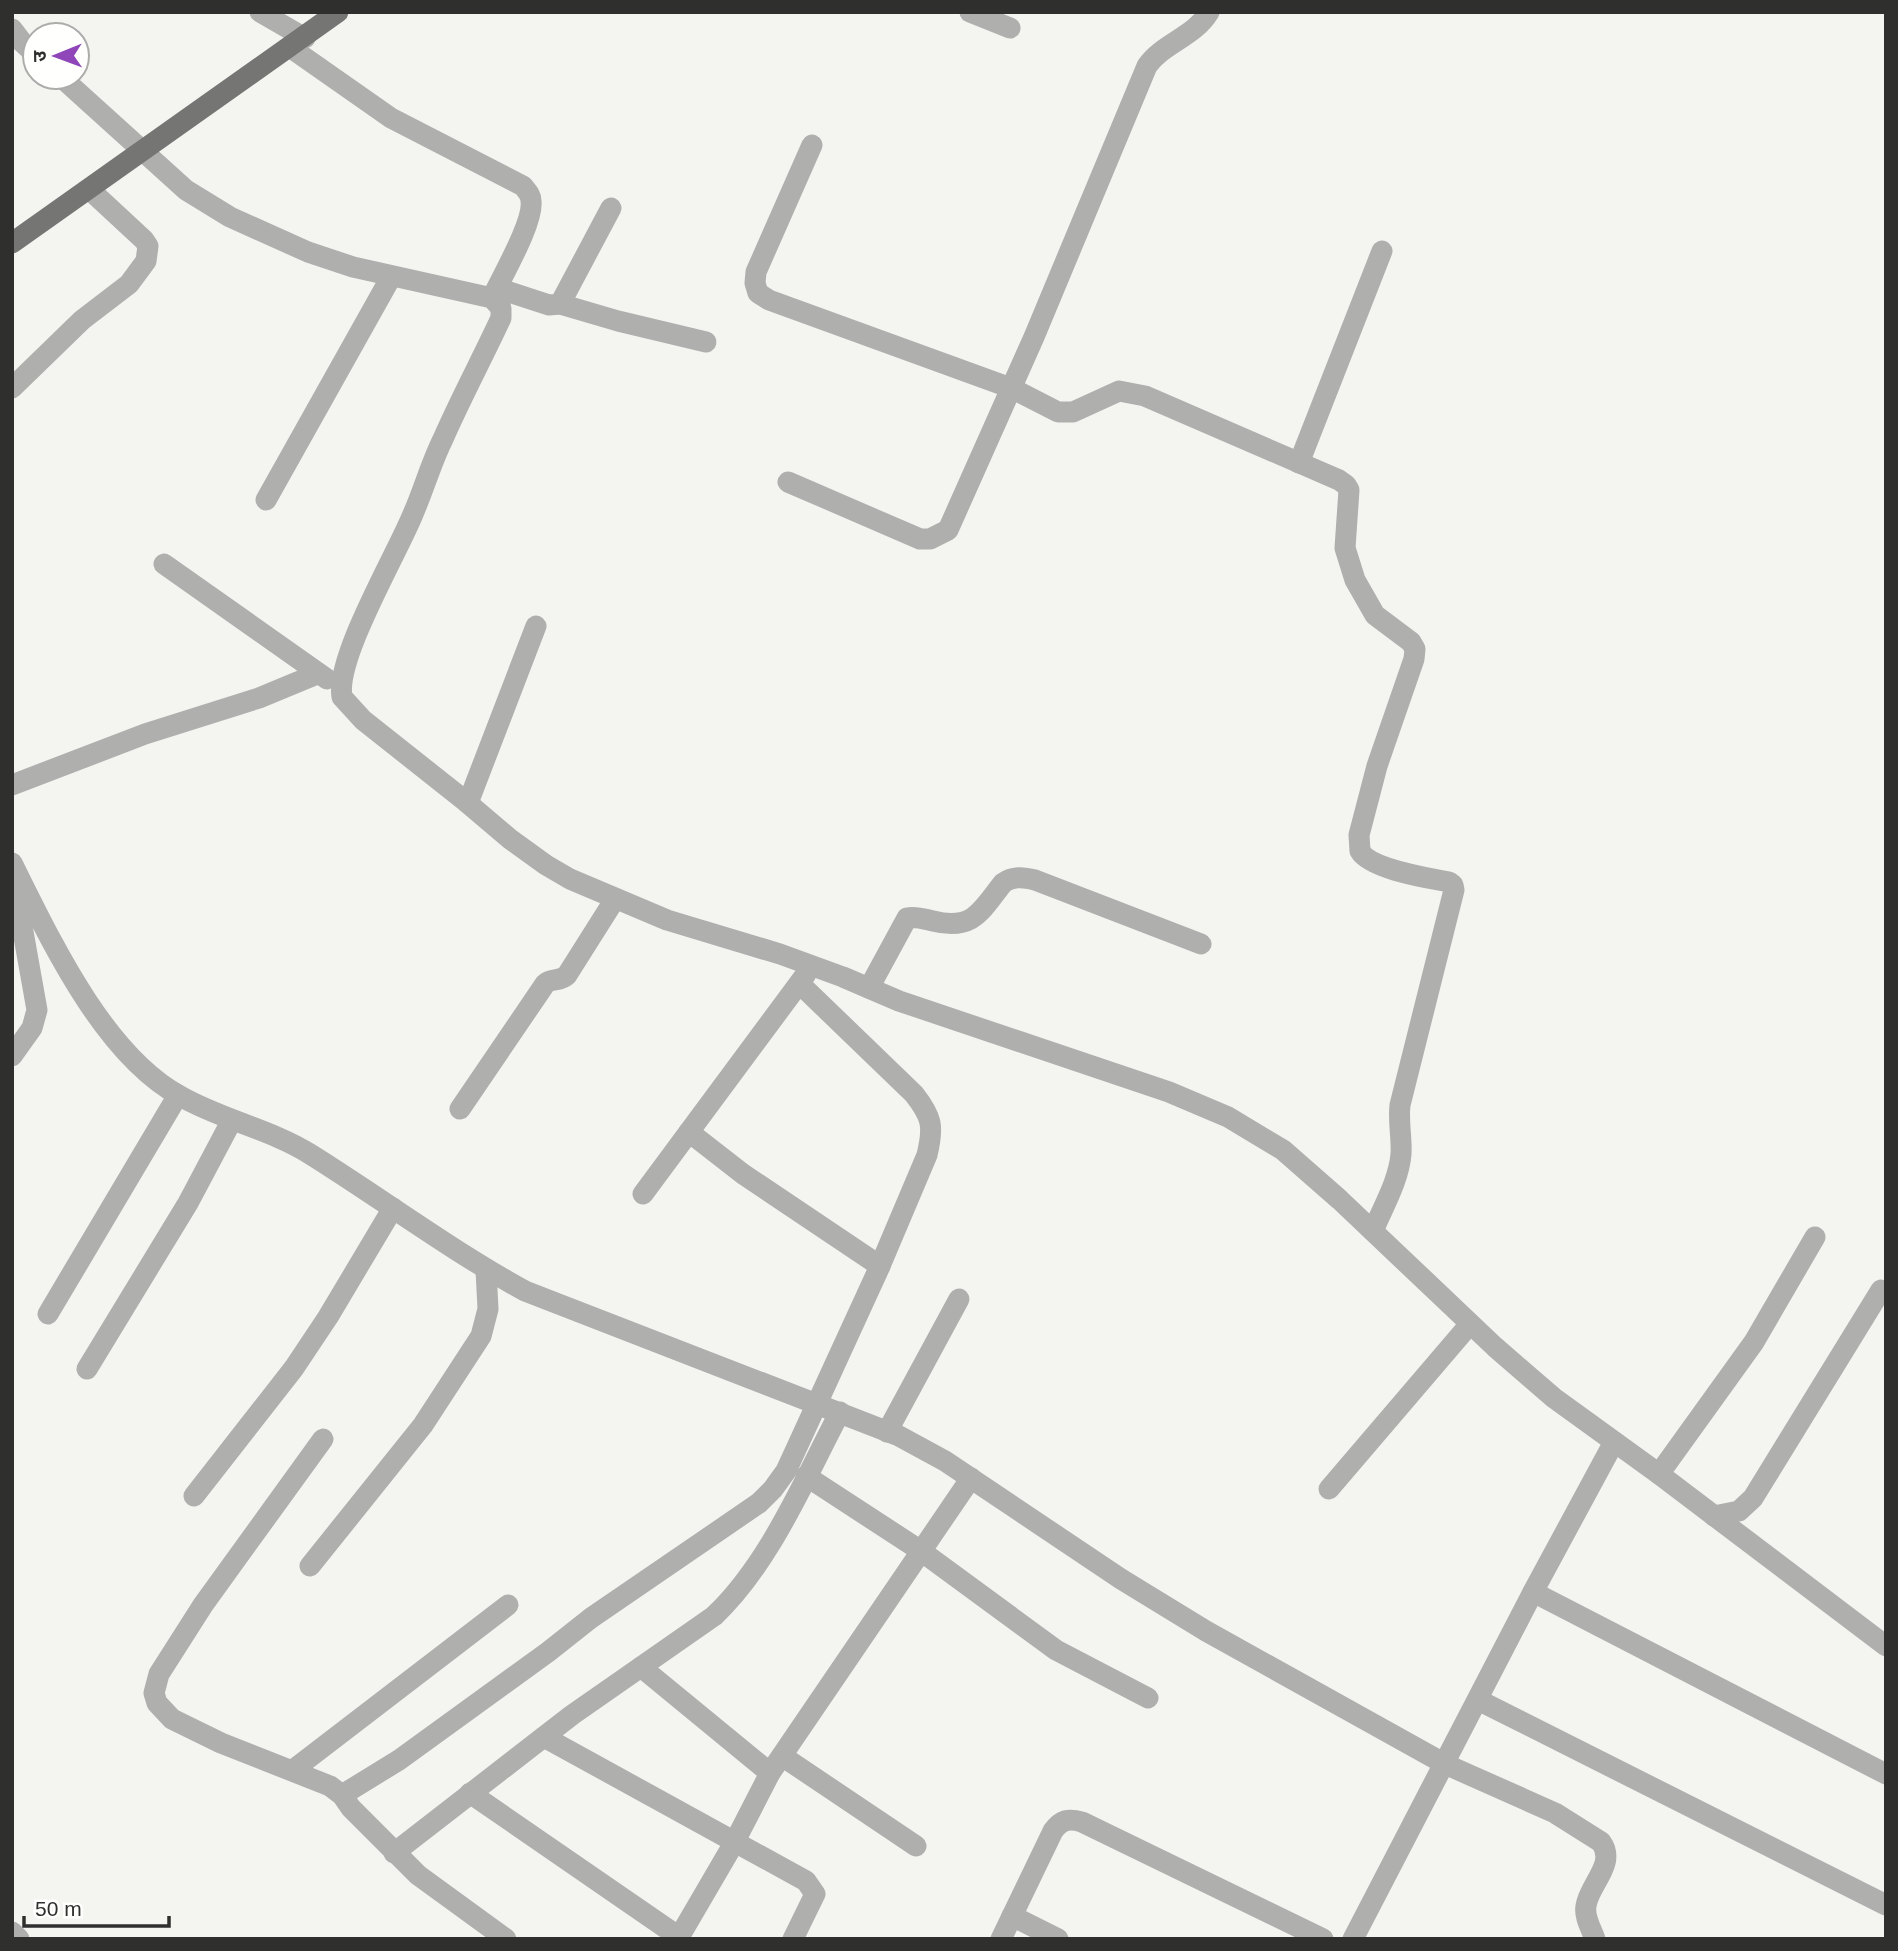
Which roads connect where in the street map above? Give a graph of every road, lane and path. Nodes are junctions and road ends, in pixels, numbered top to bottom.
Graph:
1 (260, 12) edge
2 (338, 12) edge
3 (970, 12) edge
4 (1209, 12) edge
5 (1010, 28) dead end
6 (298, 43) junction
7 (77, 91) edge
8 (812, 145) dead end
9 (143, 151) junction
10 (89, 189) junction
11 (611, 208) dead end
12 (12, 243) edge
13 (1382, 251) dead end
14 (391, 278) junction
15 (494, 293) junction
16 (560, 304) junction
17 (706, 342) dead end
18 (12, 388) edge
19 (1011, 388) junction
20 (1299, 463) junction
21 (788, 482) dead end
22 (266, 500) dead end
23 (164, 564) dead end
24 (536, 626) dead end
25 (317, 674) junction
26 (341, 686) junction
27 (12, 785) edge
28 (468, 803) junction
29 (12, 863) edge
30 (12, 870) edge
31 (615, 900) junction
32 (1201, 944) dead end
33 (806, 976) junction
34 (869, 988) junction
35 (12, 1055) edge
36 (177, 1095) junction
37 (460, 1109) dead end
38 (233, 1120) junction
39 (689, 1132) junction
40 (643, 1194) dead end
41 (393, 1208) junction
42 (1373, 1231) junction
43 (1815, 1237) dead end
44 (880, 1266) junction
45 (486, 1269) junction
46 (1881, 1290) dead end
47 (959, 1299) dead end
48 (48, 1314) dead end
49 (1470, 1324) junction
50 (87, 1369) dead end
51 (828, 1407) junction
52 (887, 1432) junction
53 (323, 1438) dead end
54 (1614, 1441) junction
55 (1659, 1474) junction
56 (806, 1476) junction
57 (971, 1478) junction
58 (1329, 1489) dead end
59 (194, 1496) dead end
60 (1714, 1516) junction
61 (921, 1551) junction
62 (310, 1566) dead end
63 (1533, 1592) junction
64 (508, 1605) dead end
65 (1886, 1646) edge
66 (641, 1667) junction
67 (1148, 1698) dead end
68 (1478, 1700) junction
69 (544, 1737) junction
70 (776, 1764) junction
71 (1445, 1764) junction
72 (293, 1770) junction
73 (1886, 1774) edge
74 (470, 1793) junction
75 (346, 1801) junction
76 (734, 1843) junction
77 (916, 1846) dead end
78 (394, 1853) junction
79 (1886, 1905) edge
80 (1012, 1916) junction
81 (12, 1933) edge
82 (678, 1938) edge
83 (19, 1939) edge
84 (506, 1939) edge
85 (793, 1939) edge
86 (1001, 1939) edge
87 (1058, 1939) edge
88 (1323, 1939) edge
89 (1353, 1939) edge
90 (1595, 1939) edge

1 - 6 street
2 - 6 main road
3 - 5 street
4 - 19 street
6 - 9 main road
6 - 15 street
7 - 9 street
8 - 19 street
9 - 10 main road
9 - 14 street
10 - 12 main road
10 - 18 street
11 - 16 street
13 - 20 street
14 - 15 street
14 - 22 street
15 - 16 street
15 - 26 street
16 - 17 street
19 - 20 street
19 - 21 street
20 - 42 street
23 - 25 street
24 - 28 street
25 - 26 street
25 - 27 street
26 - 28 street
28 - 31 street
29 - 36 street
30 - 35 street
31 - 33 street
31 - 37 street
32 - 34 street
33 - 34 street
33 - 39 street
33 - 44 street
34 - 42 street
36 - 38 street
36 - 48 street
38 - 41 street
38 - 50 street
39 - 40 street
39 - 44 street
41 - 45 street
41 - 59 street
42 - 49 street
43 - 55 street
44 - 51 street
45 - 51 street
45 - 62 street
46 - 60 street
47 - 52 street
49 - 54 street
49 - 58 street
51 - 52 street
51 - 56 street
51 - 75 street
52 - 57 street
53 - 72 street
54 - 55 street
54 - 63 street
55 - 60 street
56 - 61 street
56 - 66 street
57 - 61 street
57 - 71 street
60 - 65 street
61 - 67 street
61 - 70 street
63 - 68 street
63 - 73 street
64 - 72 street
66 - 69 street
66 - 70 street
68 - 71 street
68 - 79 street
69 - 74 street
69 - 76 street
70 - 76 street
70 - 77 street
71 - 89 street
71 - 90 street
72 - 75 street
74 - 78 street
74 - 82 street
75 - 78 street
76 - 82 street
76 - 85 street
78 - 84 street
80 - 86 street
80 - 87 street
80 - 88 street
81 - 83 street

